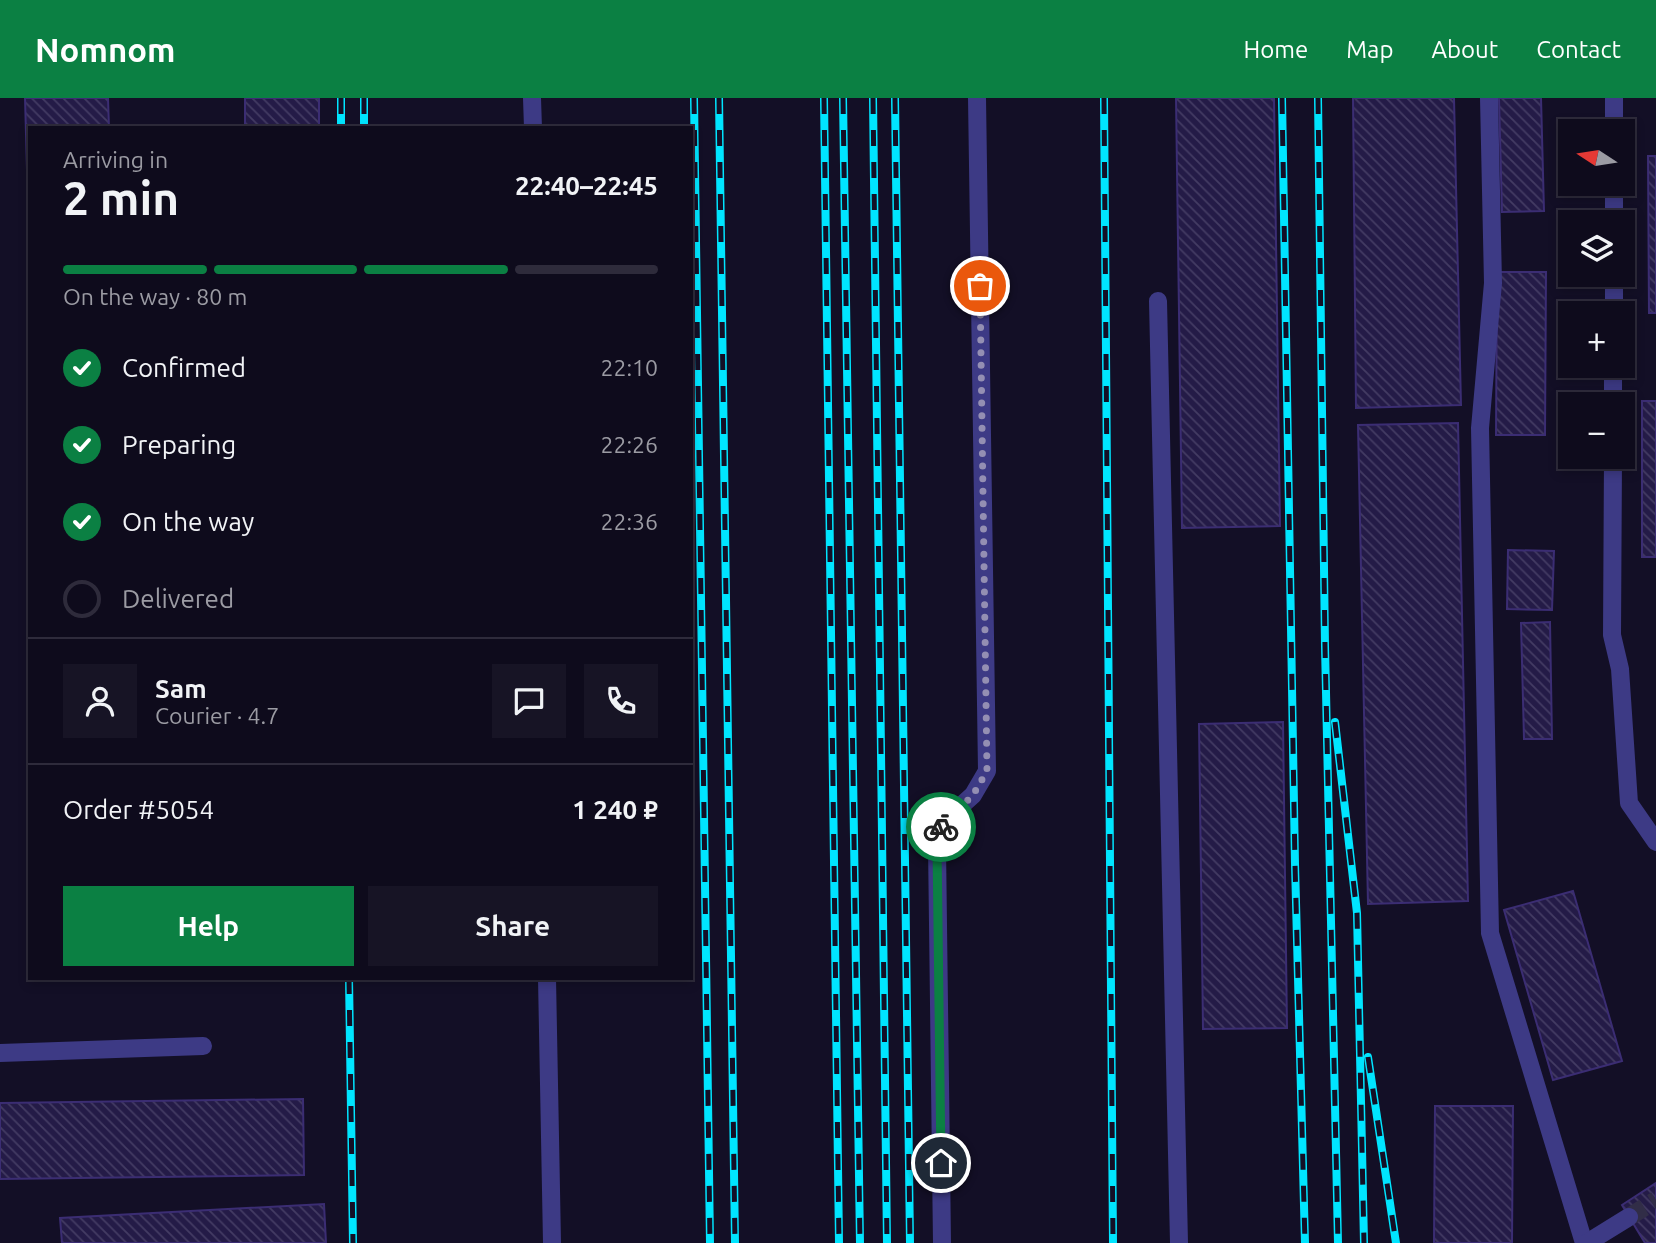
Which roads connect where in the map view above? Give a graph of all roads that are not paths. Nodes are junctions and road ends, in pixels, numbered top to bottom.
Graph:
1 (532, 98) edge
2 (977, 98) edge
3 (1489, 98) edge
4 (1614, 98) edge
5 (1614, 119) edge
6 (533, 126) edge
7 (1158, 301) dead end
8 (1613, 469) edge
9 (1656, 842) edge
10 (547, 980) edge
11 (203, 1046) dead end
12 (0, 1053) edge
13 (1629, 1217) tunnel mouth
14 (552, 1243) edge
15 (942, 1243) edge
16 (1179, 1243) edge
17 (1586, 1243) edge

1 - 6 lane
2 - 15 lane
3 - 17 lane
4 - 5 lane
7 - 16 lane
8 - 9 lane
10 - 14 lane
11 - 12 lane
13 - 17 lane

